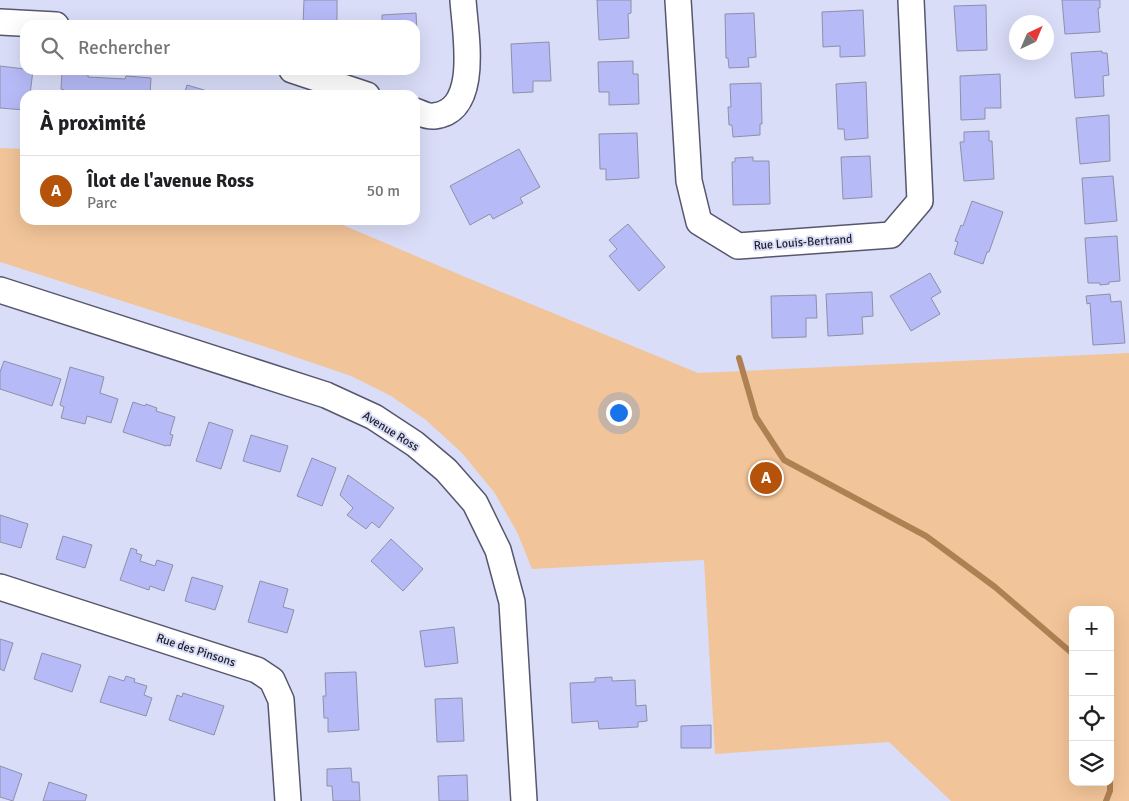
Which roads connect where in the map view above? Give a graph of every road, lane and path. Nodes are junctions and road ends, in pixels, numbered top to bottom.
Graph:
1 (463, 0) edge
2 (678, 0) edge
3 (911, 0) edge
4 (0, 22) edge
5 (20, 23) edge
6 (307, 75) edge
7 (352, 90) edge
8 (420, 113) edge
9 (0, 290) edge
10 (0, 587) edge
11 (288, 801) edge
12 (524, 801) edge

1 - 8 street
2 - 3 street, Rue Louis-Bertrand
4 - 5 street
6 - 7 street
9 - 12 street, Avenue Ross
10 - 11 street, Rue des Pinsons

